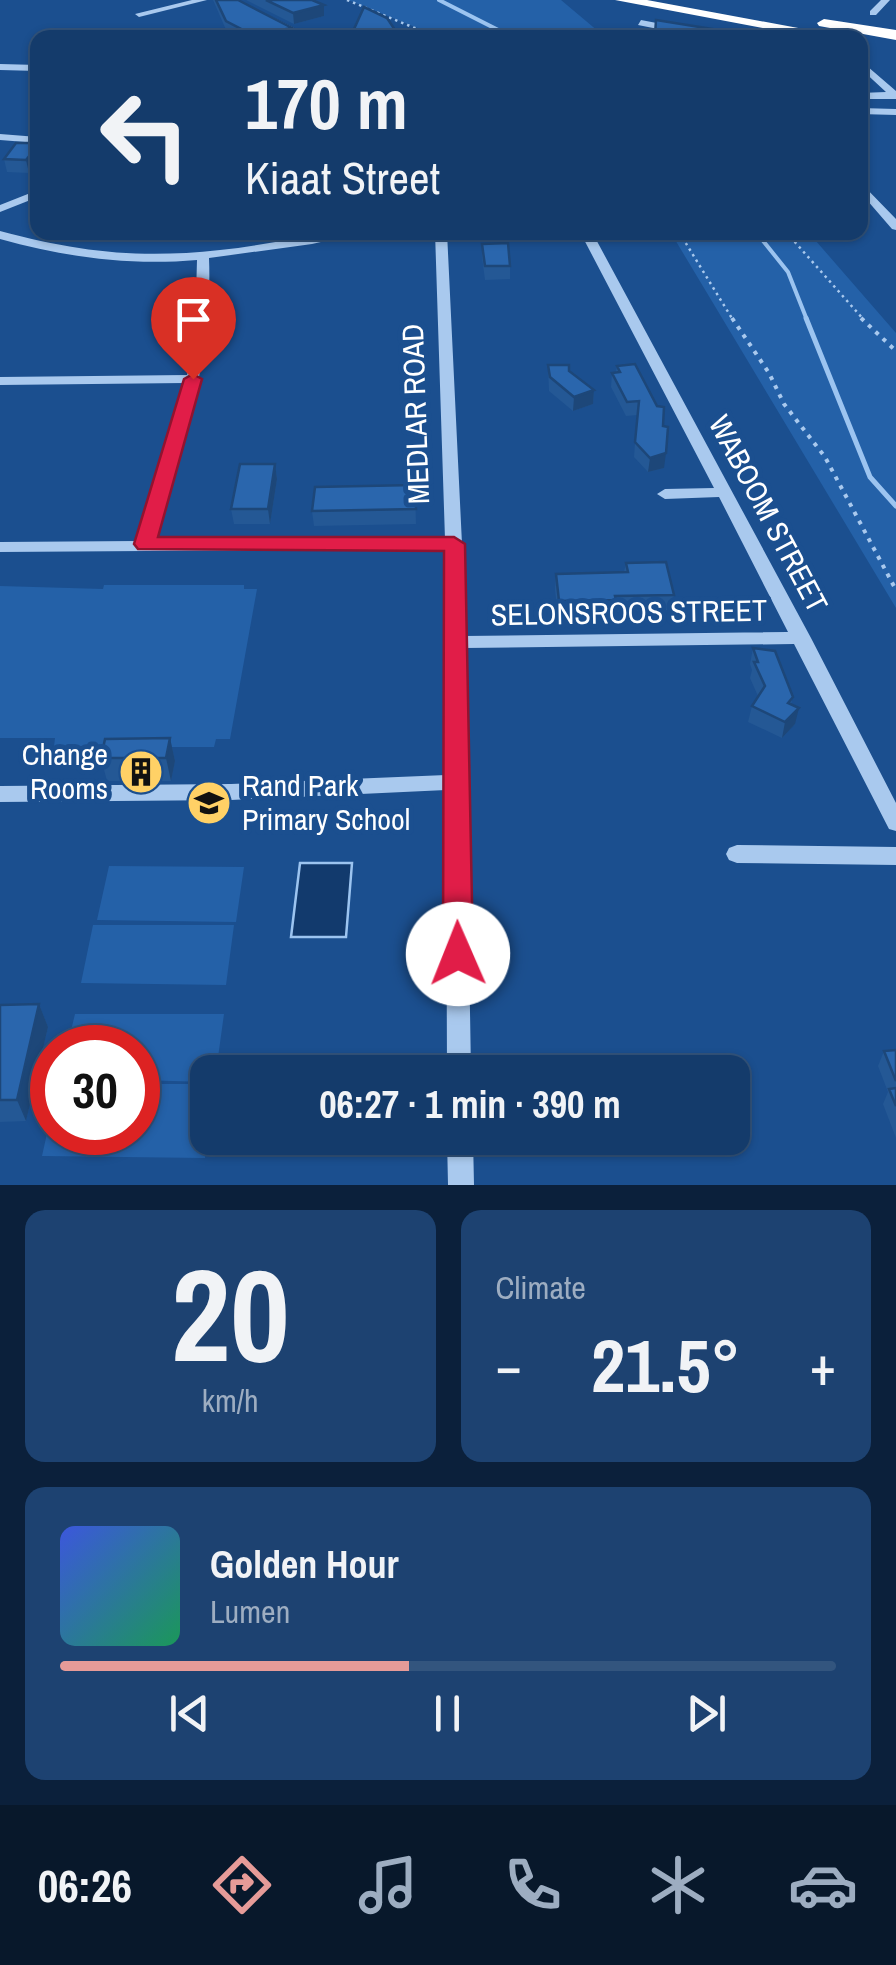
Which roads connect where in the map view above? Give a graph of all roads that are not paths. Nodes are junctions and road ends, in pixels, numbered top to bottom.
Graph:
1 (203, 0) edge
2 (232, 0) edge
3 (622, 0) edge
4 (683, 0) edge
5 (886, 0) edge
6 (874, 13) dead end
7 (139, 14) dead end
8 (641, 22) dead end
9 (294, 30) edge
10 (680, 30) edge
11 (798, 30) edge
12 (866, 30) edge
13 (868, 30) edge
14 (896, 35) edge
15 (868, 41) edge
16 (896, 46) edge
17 (0, 67) edge
18 (30, 68) edge
19 (868, 70) edge
20 (884, 85) junction
21 (868, 86) edge
22 (895, 95) edge
23 (868, 96) edge
24 (868, 111) edge
25 (896, 112) edge
26 (0, 138) edge
27 (30, 140) edge
28 (30, 196) edge
29 (868, 196) edge
30 (0, 209) edge
31 (896, 210) edge
32 (881, 211) junction
33 (896, 226) edge
34 (0, 235) edge
35 (311, 240) edge
36 (441, 240) edge
37 (590, 240) edge
38 (202, 258) junction
39 (193, 379) junction
40 (0, 381) edge
41 (724, 492) junction
42 (664, 494) dead end
43 (145, 544) junction
44 (454, 544) junction
45 (0, 547) edge
46 (802, 638) junction
47 (456, 642) junction
48 (456, 782) junction
49 (0, 794) edge
50 (896, 823) edge
51 (737, 854) dead end
52 (896, 856) edge
53 (459, 1055) edge
54 (460, 1155) edge
55 (460, 1185) edge

1 - 7 street
2 - 9 street
3 - 11 highway
4 - 12 highway
5 - 6 street
8 - 10 street
13 - 14 highway
15 - 16 highway
17 - 18 street
19 - 20 street
20 - 21 street
20 - 22 street
22 - 23 street
24 - 25 street
26 - 27 street
28 - 30 street
29 - 32 street
31 - 32 street
32 - 33 street
34 - 38 street
35 - 38 street
36 - 44 street, MEDLAR ROAD
37 - 41 street, WABOOM STREET
38 - 39 street
39 - 40 street
39 - 43 street
41 - 42 street
41 - 46 street, WABOOM STREET
43 - 44 street
43 - 45 street
44 - 47 street, MEDLAR ROAD
46 - 47 street, SELONSROOS STREET
46 - 50 street, WABOOM STREET
47 - 48 street, MEDLAR ROAD
48 - 49 street
48 - 53 street, MEDLAR ROAD
51 - 52 street
54 - 55 street

